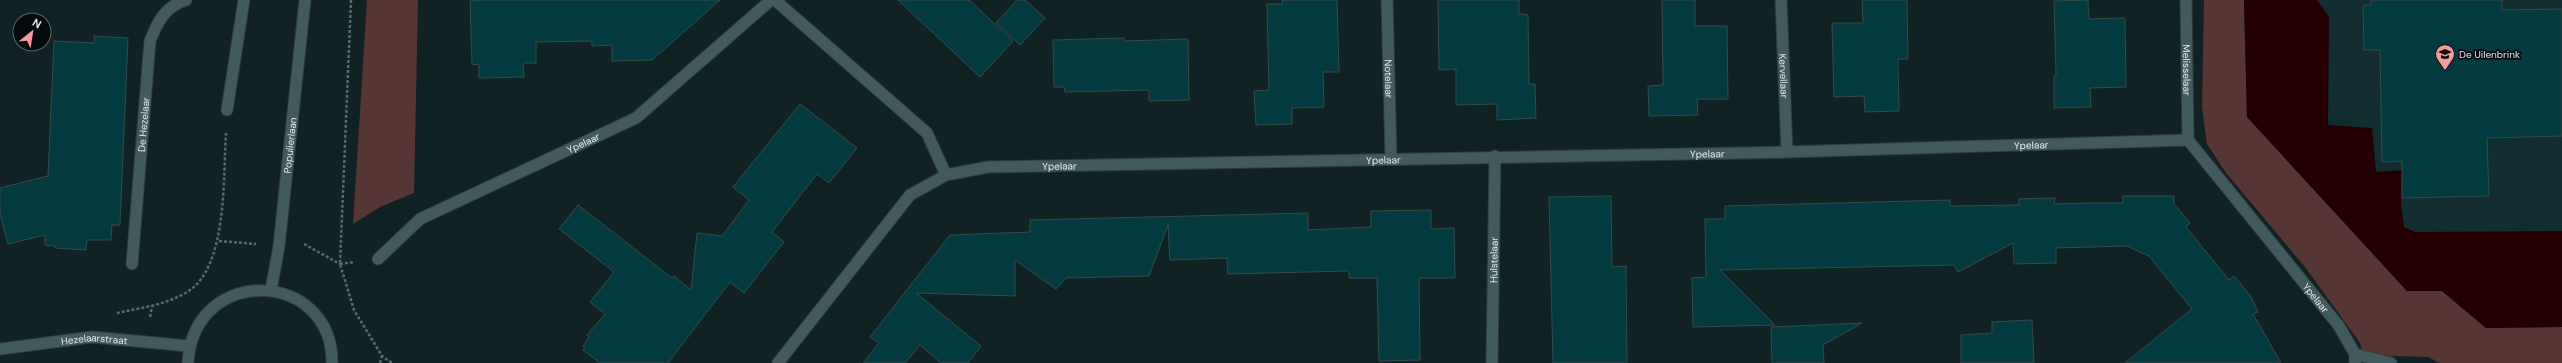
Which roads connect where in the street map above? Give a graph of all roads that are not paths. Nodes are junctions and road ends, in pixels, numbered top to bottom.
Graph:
1 (186, 0) edge
2 (244, 0) edge
3 (305, 0) edge
4 (771, 0) edge
5 (775, 0) edge
6 (1388, 0) edge
7 (1781, 0) edge
8 (2186, 0) edge
9 (227, 110) road end
10 (2188, 140) junction
11 (1787, 152) junction
12 (1495, 156) junction
13 (1391, 158) junction
14 (946, 175) junction
15 (378, 259) dead end
16 (132, 264) dead end
17 (271, 290) junction
18 (189, 346) junction
19 (0, 349) edge
20 (2355, 359) edge
21 (188, 363) edge
22 (332, 363) edge
23 (778, 363) edge
24 (1492, 363) edge
25 (2392, 363) edge

1 - 16 street, De Hezelaar
2 - 9 street
3 - 17 street, Populierlaan
4 - 15 street, Ypelaar
5 - 14 street
6 - 13 street, Notelaar
7 - 11 street, Kervellaar
8 - 10 street, Melisselaar
10 - 11 street, Ypelaar
10 - 20 street, Ypelaar
11 - 12 street, Ypelaar
12 - 13 street, Ypelaar
12 - 24 street, Hulstelaar
13 - 14 street, Ypelaar
14 - 23 street, Ypelaar
17 - 18 street
17 - 22 street
18 - 19 street, Hezelaarstraat
18 - 21 street
20 - 25 street

